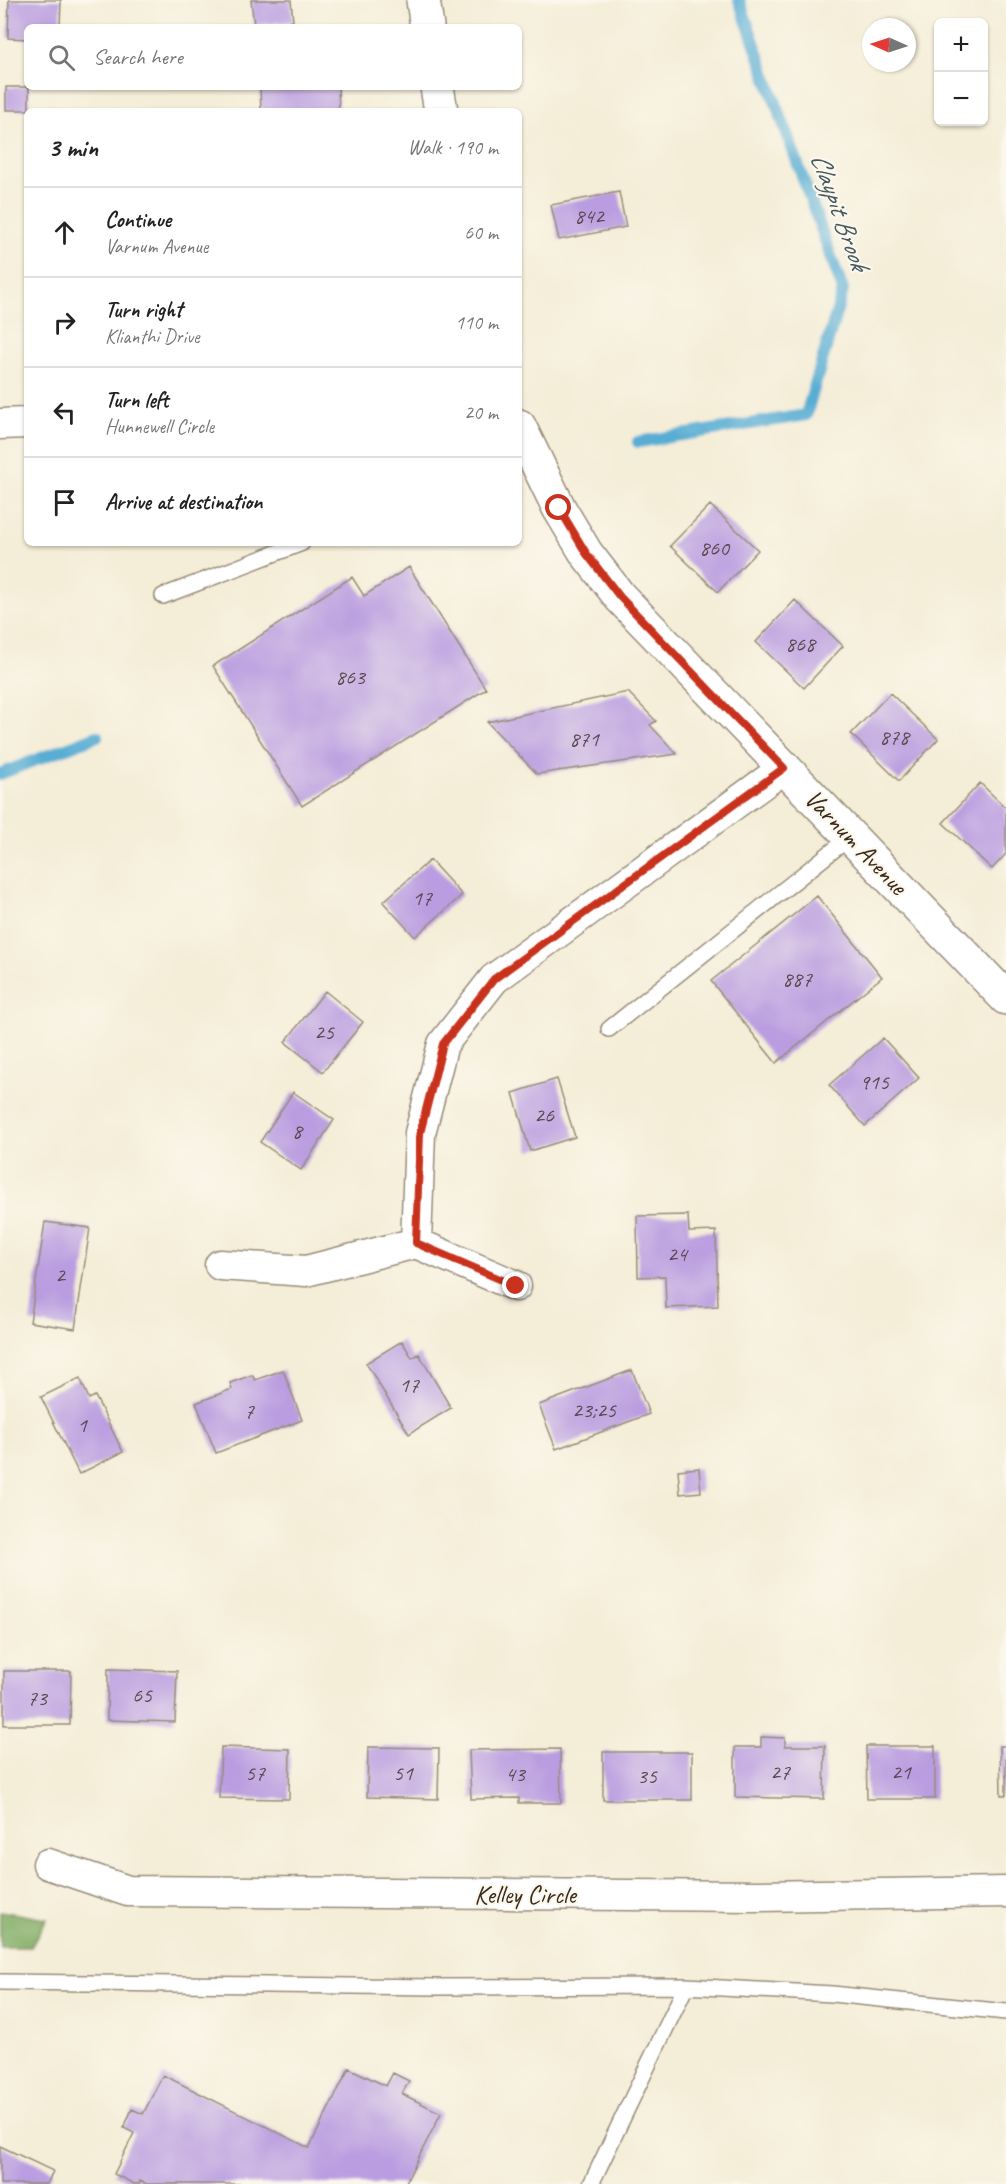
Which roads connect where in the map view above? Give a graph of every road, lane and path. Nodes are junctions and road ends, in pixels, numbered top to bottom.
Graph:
1 (423, 0) edge
2 (427, 24) edge
3 (438, 90) edge
4 (440, 108) edge
5 (24, 423) edge
6 (0, 424) edge
7 (522, 442) edge
8 (525, 458) edge
9 (294, 546) edge
10 (163, 596) dead end
11 (784, 768) junction
12 (850, 837) junction
13 (1006, 998) edge
14 (609, 1029) dead end
15 (416, 1243) junction
16 (220, 1265) dead end
17 (516, 1286) dead end
18 (48, 1864) dead end
19 (1006, 1892) edge
20 (0, 1982) edge
21 (686, 1986) junction
22 (1006, 2012) edge
23 (591, 2184) edge

1 - 2 main road
3 - 4 main road
5 - 6 street
7 - 8 main road, Varnum Avenue
8 - 11 main road, Varnum Avenue
9 - 10 lane
11 - 12 main road, Varnum Avenue
11 - 15 street
12 - 13 main road, Varnum Avenue
12 - 14 lane
15 - 16 street
15 - 17 street
18 - 19 street, Kelley Circle
20 - 21 lane
21 - 22 lane
21 - 23 lane

